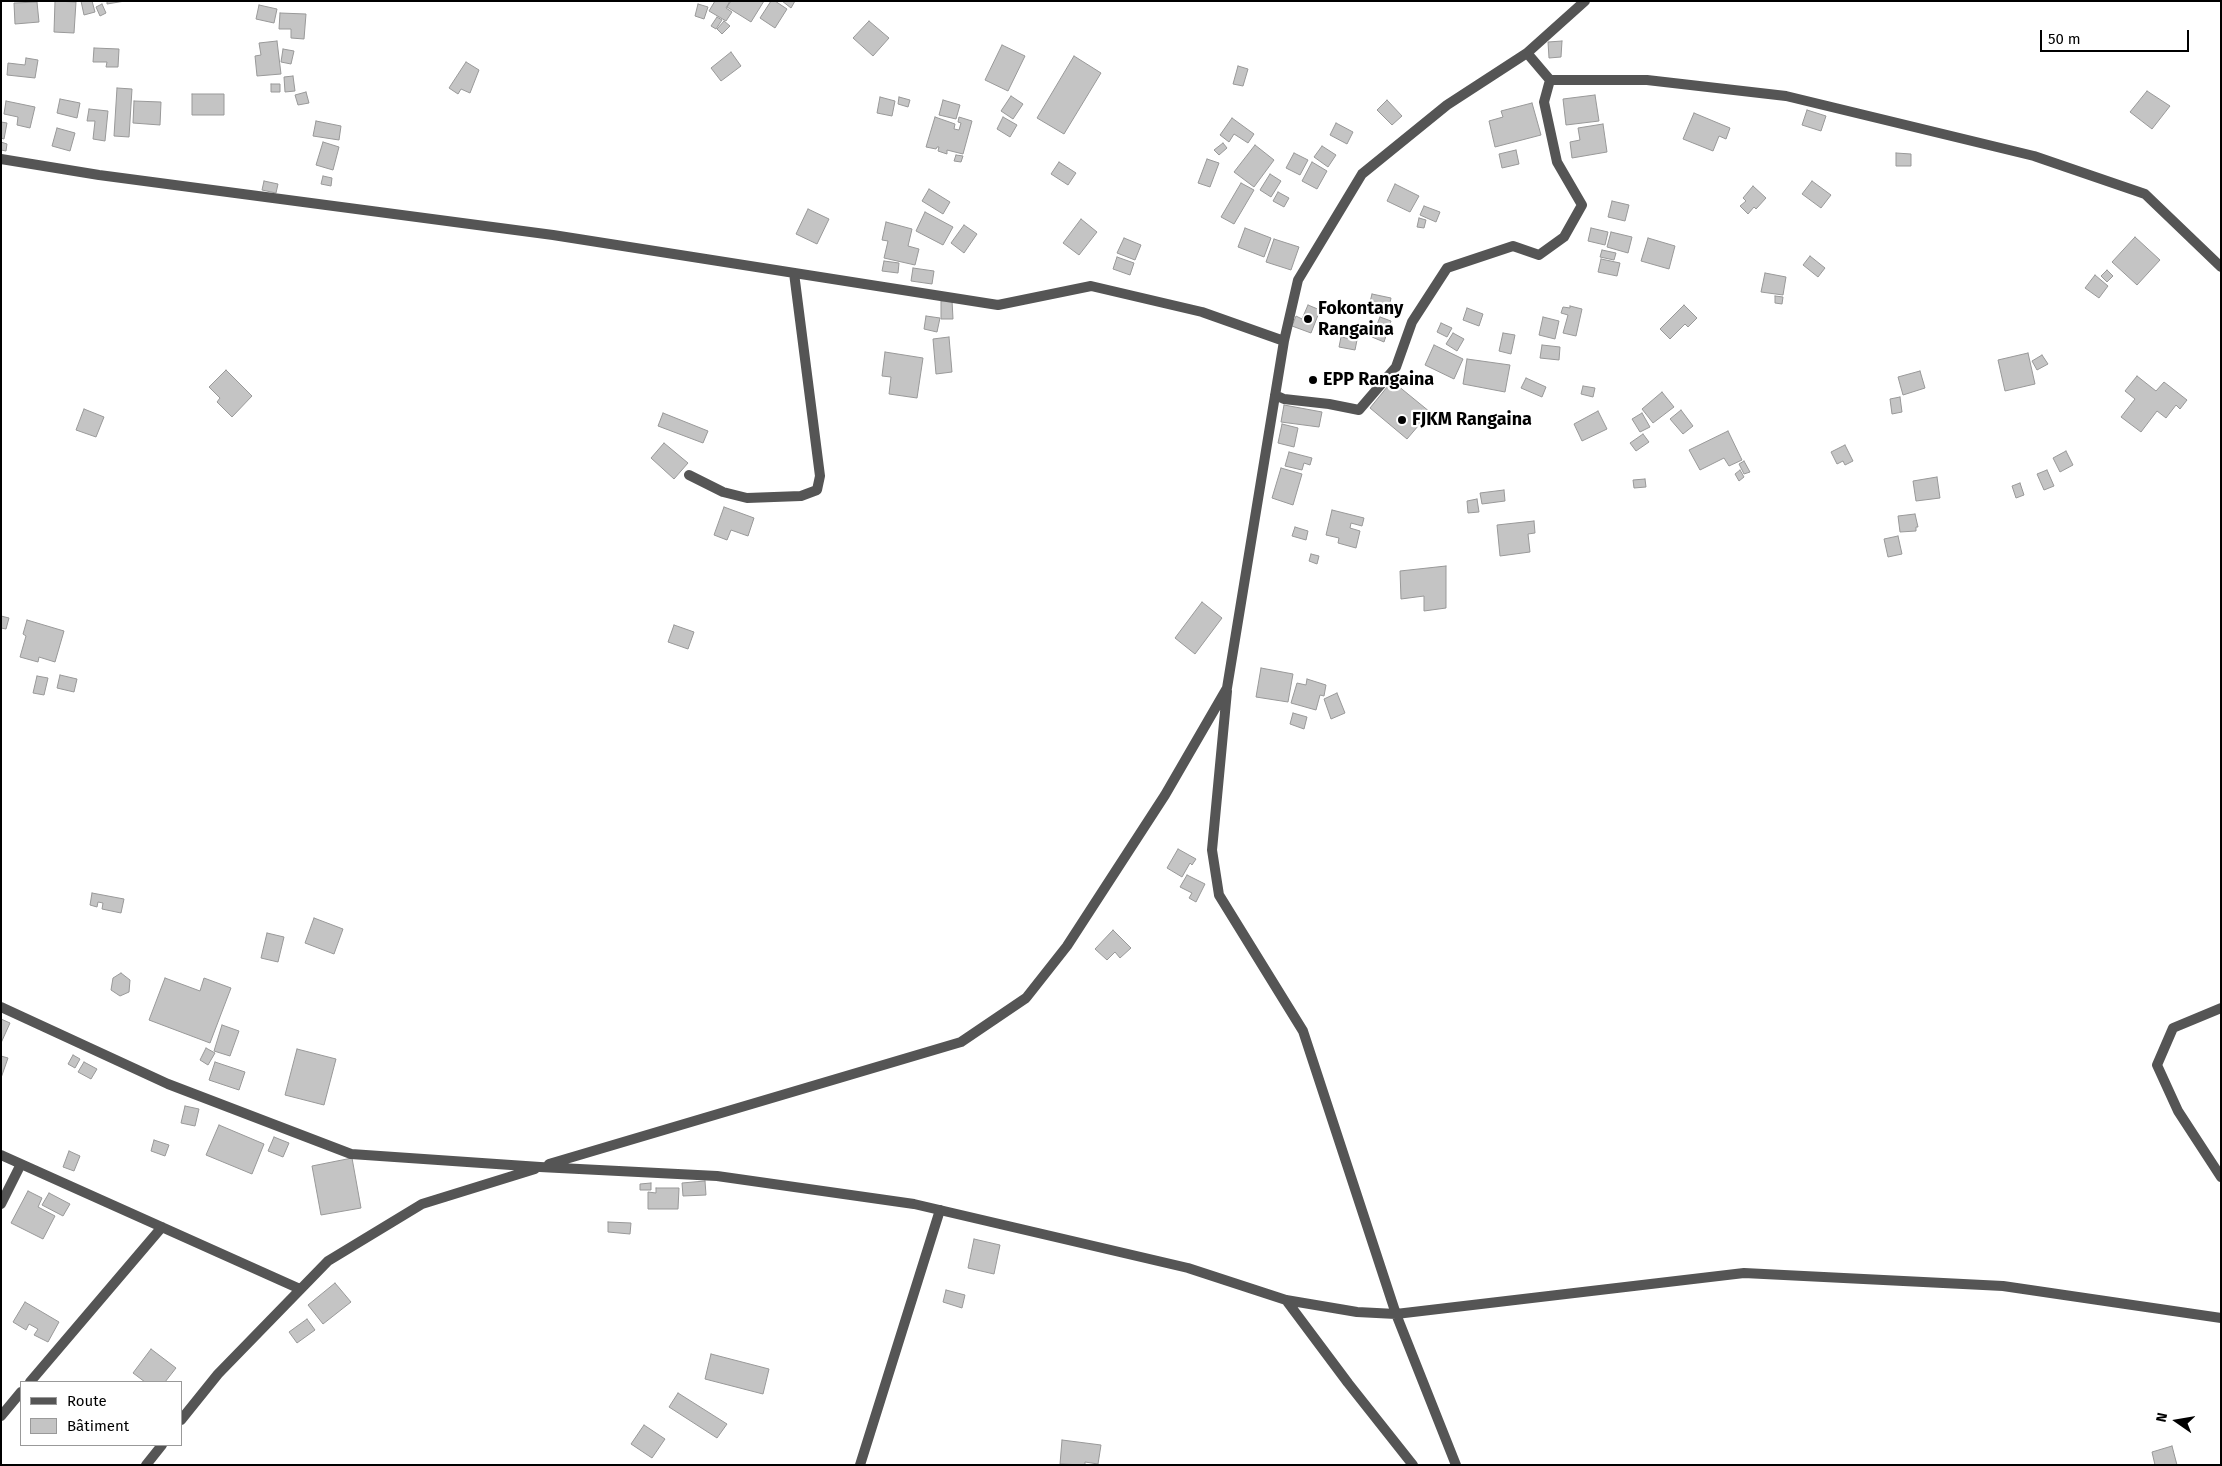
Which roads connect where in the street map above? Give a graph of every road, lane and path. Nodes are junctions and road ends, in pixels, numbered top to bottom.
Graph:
1 (1585, 1) edge
2 (1527, 53) junction
3 (1550, 80) junction
4 (1, 159) edge
5 (2221, 267) edge
6 (794, 273) junction
7 (1284, 341) junction
8 (1275, 394) junction
9 (689, 475) dead end
10 (1227, 688) junction
11 (1, 1007) edge
12 (2221, 1008) edge
13 (1, 1155) edge
14 (21, 1164) junction
15 (540, 1167) junction
16 (2221, 1177) edge
17 (1, 1204) edge
18 (940, 1210) junction
19 (162, 1227) junction
20 (300, 1289) junction
21 (1286, 1300) junction
22 (1396, 1314) junction
23 (2221, 1318) edge
24 (31, 1381) edge
25 (20, 1393) edge
26 (1, 1416) edge
27 (182, 1419) edge
28 (161, 1446) edge
29 (146, 1465) edge
30 (860, 1465) edge
31 (1413, 1465) edge
32 (1456, 1465) edge

1 - 2 street
2 - 3 street
2 - 7 street
3 - 5 street
3 - 8 street
4 - 6 street
6 - 7 street
6 - 9 street
7 - 8 street
8 - 10 street
10 - 15 street
10 - 22 street
11 - 15 street
12 - 16 street
13 - 14 street
14 - 17 street
14 - 19 street
15 - 18 street
15 - 20 street
18 - 21 street
18 - 30 street
19 - 20 street
19 - 24 street
20 - 27 street
21 - 22 street
21 - 31 street
22 - 23 street
22 - 32 street
25 - 26 street
28 - 29 street

